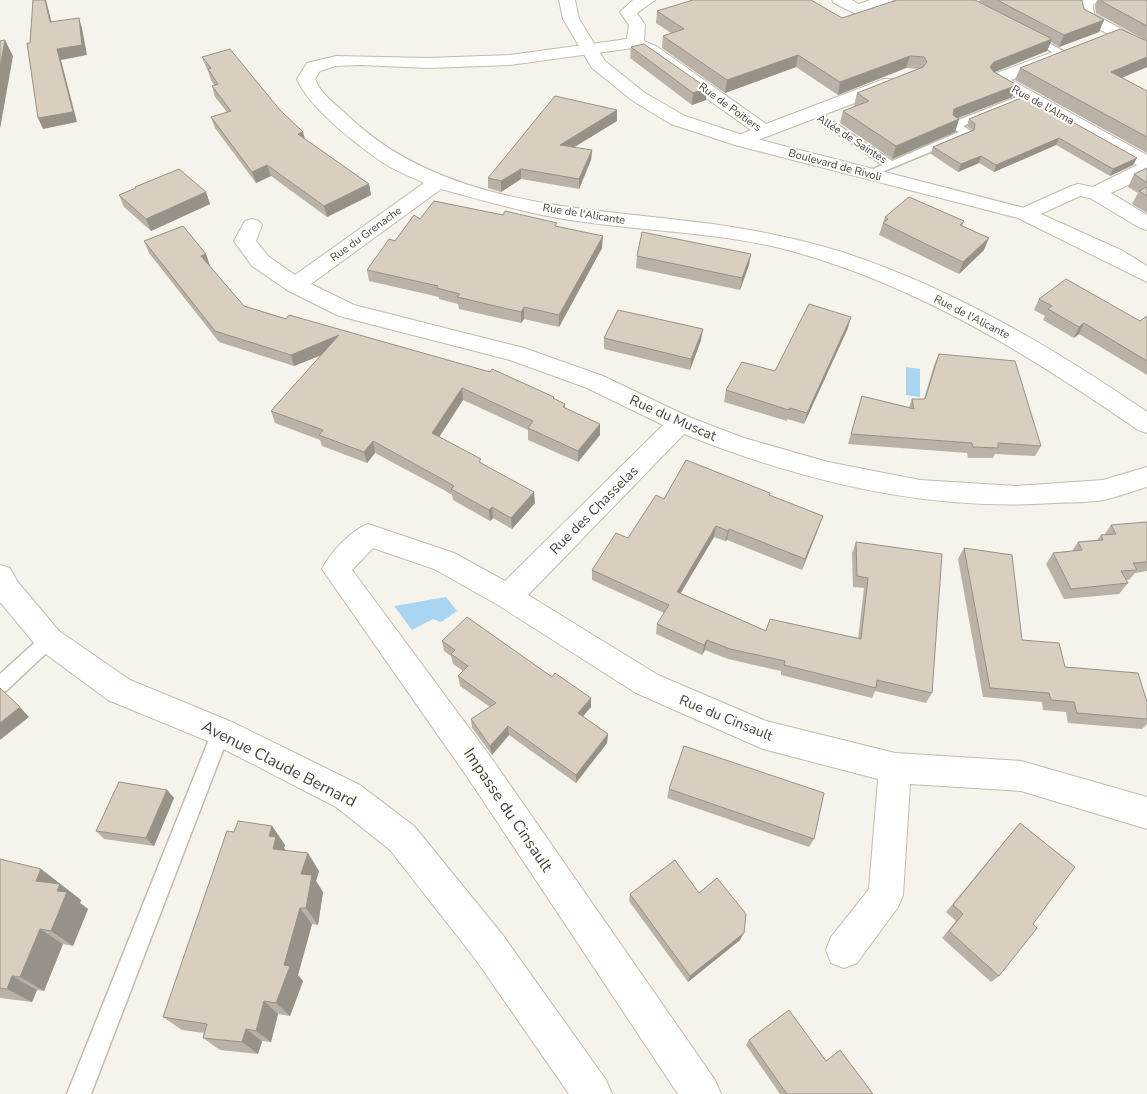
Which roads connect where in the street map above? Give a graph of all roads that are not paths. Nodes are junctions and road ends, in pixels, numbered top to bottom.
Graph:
1 (566, 0) edge
2 (647, 0) edge
3 (840, 0) edge
4 (885, 0) edge
5 (1091, 0) edge
6 (1018, 30) edge
7 (1115, 33) junction
8 (1097, 40) edge
9 (635, 43) junction
10 (1080, 46) edge
11 (587, 50) junction
12 (1147, 50) edge
13 (1062, 53) junction
14 (904, 78) edge
15 (1026, 96) junction
16 (813, 113) junction
17 (765, 132) junction
18 (742, 141) junction
19 (1147, 163) edge
20 (891, 165) junction
21 (1147, 168) edge
22 (870, 174) junction
23 (438, 182) junction
24 (1096, 193) junction
25 (1025, 214) junction
26 (1147, 224) edge
27 (252, 225) dead end
28 (1147, 276) edge
29 (295, 285) junction
30 (680, 423) junction
31 (1147, 424) edge
32 (1147, 477) edge
33 (368, 535) joint
34 (0, 576) edge
35 (508, 597) junction
36 (49, 640) junction
37 (0, 685) edge
38 (220, 732) junction
39 (895, 768) junction
40 (1147, 813) edge
41 (844, 950) dead end
42 (79, 1094) edge
43 (592, 1094) edge
44 (701, 1094) edge

1 - 11 street, Boulevard de Rivoli
2 - 9 street
3 - 4 street
5 - 7 street
6 - 13 lane
7 - 8 street
7 - 12 street
9 - 11 street
9 - 17 street, Rue de Poitiers
10 - 13 street, Rue de l'Alma
11 - 18 street, Boulevard de Rivoli
11 - 23 street, Rue de l'Alicante
13 - 15 street, Rue de l'Alma
14 - 16 street, Rue de Poitiers
15 - 19 street, Rue de l'Alma
15 - 20 lane
16 - 17 street, Rue de Poitiers
16 - 20 lane, Allée de Saintes
17 - 18 street, Rue de Poitiers
18 - 22 street, Boulevard de Rivoli
20 - 22 lane
21 - 24 street
22 - 25 street, Boulevard de Rivoli
23 - 29 street, Rue du Grenache
23 - 31 street, Rue de l'Alicante
24 - 25 street
24 - 26 street
25 - 28 street, Boulevard de Rivoli
27 - 29 street, Rue du Muscat
29 - 30 street, Rue du Muscat
30 - 32 street, Rue du Muscat
30 - 35 street, Rue des Chasselas
33 - 35 street, Rue du Cinsault
33 - 44 street, Impasse du Cinsault
34 - 36 street, Avenue Claude Bernard
35 - 39 street, Rue du Cinsault
36 - 37 lane
36 - 38 street, Avenue Claude Bernard
38 - 42 lane
38 - 43 street, Avenue Claude Bernard
39 - 40 street, Rue du Cinsault
39 - 41 street

